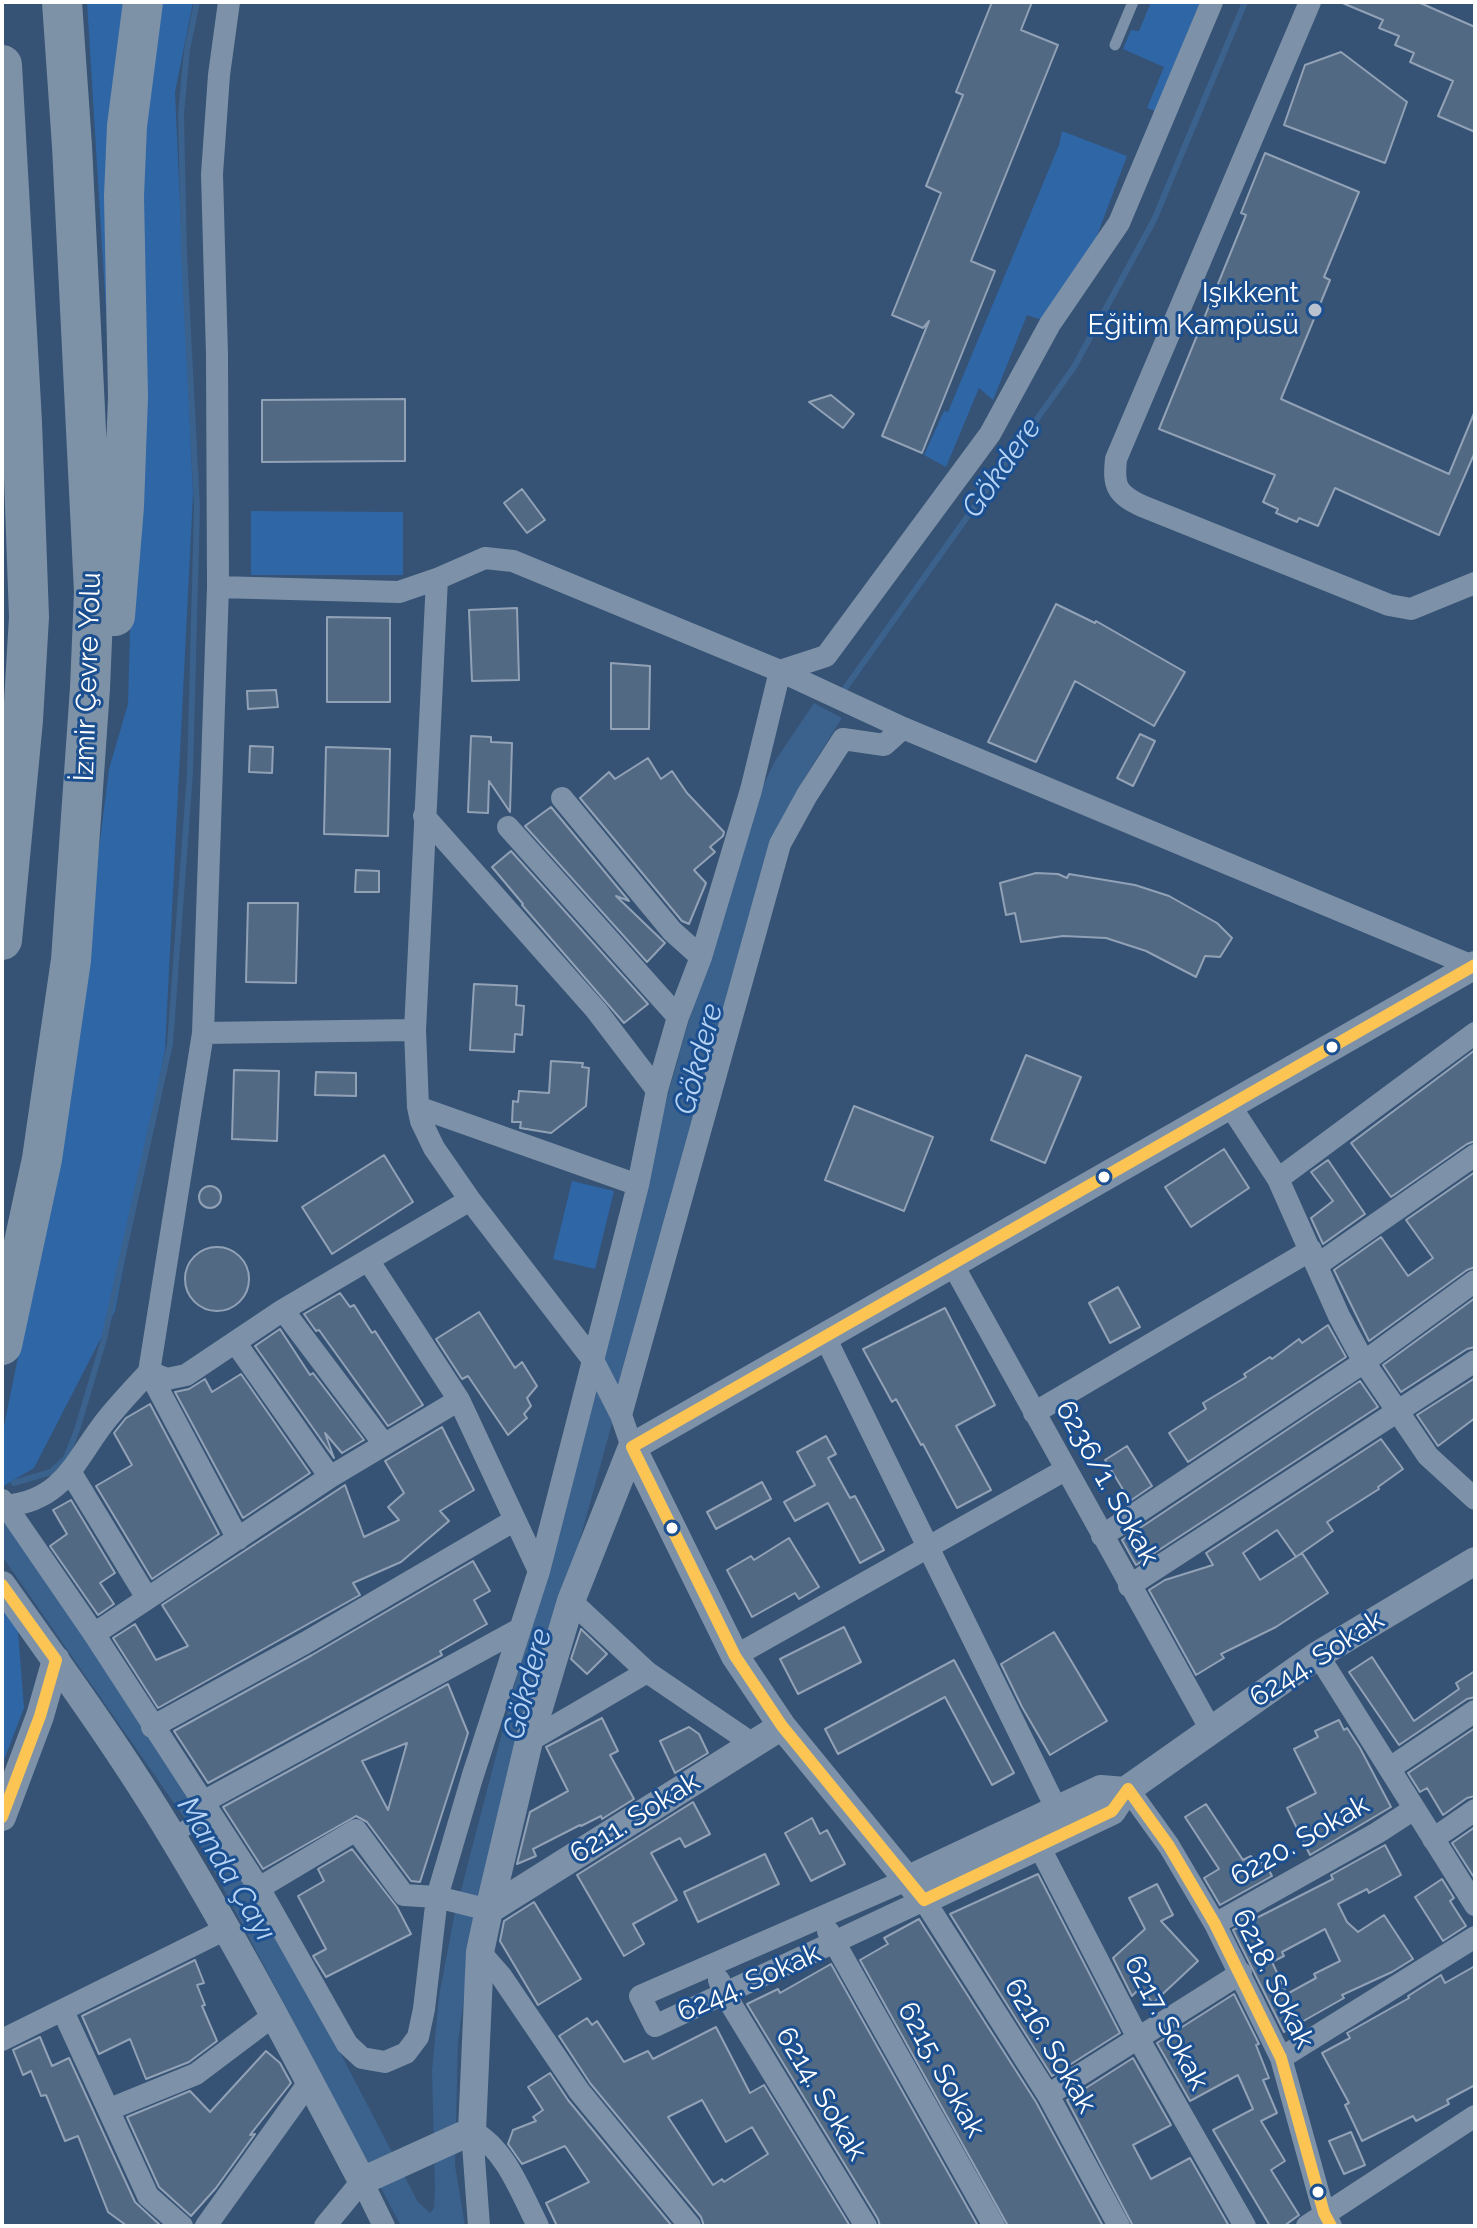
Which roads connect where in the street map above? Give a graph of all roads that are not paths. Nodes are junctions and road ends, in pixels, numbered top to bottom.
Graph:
1 (62, 2) edge
2 (143, 2) edge
3 (229, 2) edge
4 (1133, 2) edge
5 (1212, 2) edge
6 (1310, 2) edge
7 (1115, 45) dead end
8 (2, 65) edge
9 (2, 483) edge
10 (437, 579) junction
11 (1475, 583) edge
12 (218, 587) junction
13 (780, 671) junction
14 (23, 720) junction
15 (903, 728) junction
16 (86, 761) junction
17 (562, 798) dead end
18 (424, 816) junction
19 (508, 827) dead end
20 (2, 940) edge
21 (701, 957) junction
22 (1475, 966) edge
23 (678, 1017) junction
24 (415, 1030) junction
25 (203, 1033) junction
26 (1475, 1033) edge
27 (657, 1090) junction
28 (418, 1107) junction
29 (1231, 1107) junction
30 (1475, 1155) edge
31 (1278, 1179) junction
32 (638, 1185) junction
33 (470, 1200) junction
34 (1314, 1258) junction
35 (368, 1260) junction
36 (953, 1265) junction
37 (1475, 1281) edge
38 (283, 1310) junction
39 (824, 1335) junction
40 (235, 1342) junction
41 (2, 1345) edge
42 (593, 1360) junction
43 (1475, 1361) edge
44 (1364, 1362) junction
45 (149, 1372) junction
46 (459, 1400) junction
47 (1034, 1413) junction
48 (1399, 1413) junction
49 (621, 1415) junction
50 (384, 1444) junction
51 (632, 1447) junction
52 (1065, 1470) junction
53 (71, 1473) junction
54 (330, 1477) junction
55 (1475, 1499) edge
56 (4, 1503) edge
57 (515, 1520) junction
58 (1102, 1536) junction
59 (238, 1539) junction
60 (928, 1547) junction
61 (1475, 1561) edge
62 (539, 1571) junction
63 (2, 1585) edge
64 (1129, 1586) junction
65 (147, 1598) junction
66 (571, 1601) junction
67 (518, 1630) junction
68 (94, 1634) junction
69 (1318, 1655) junction
70 (735, 1656) junction
71 (56, 1660) junction
72 (647, 1672) junction
73 (1475, 1711) edge
74 (782, 1726) junction
75 (152, 1727) junction
76 (1211, 1730) junction
77 (529, 1741) junction
78 (753, 1744) junction
79 (1390, 1768) junction
80 (1126, 1790) junction
81 (206, 1807) junction
82 (1414, 1809) junction
83 (1057, 1810) junction
84 (1475, 1810) edge
85 (2, 1817) edge
86 (176, 1832) junction
87 (1433, 1839) junction
88 (1039, 1846) junction
89 (259, 1888) junction
90 (917, 1890) junction
91 (446, 1899) junction
92 (1475, 1905) edge
93 (485, 1908) junction
94 (821, 1917) junction
95 (1215, 1924) junction
96 (226, 1929) junction
97 (1475, 1937) edge
98 (836, 1944) junction
99 (480, 1952) junction
100 (713, 1964) junction
101 (1241, 1973) junction
102 (724, 1993) junction
103 (63, 2011) junction
104 (273, 2016) junction
105 (1138, 2038) junction
106 (2, 2040) edge
107 (1281, 2058) junction
108 (310, 2081) junction
109 (1048, 2095) junction
110 (110, 2109) junction
111 (1475, 2116) edge
112 (466, 2134) junction
113 (366, 2179) junction
114 (1321, 2222) edge
115 (182, 2226) edge
116 (206, 2226) edge
117 (325, 2226) edge
118 (384, 2226) edge
119 (479, 2226) edge
120 (538, 2226) edge
121 (690, 2226) edge
122 (866, 2226) edge
123 (994, 2226) edge
124 (1119, 2226) edge
125 (1245, 2226) edge

1 - 16 highway, İzmir Çevre Yolu
2 - 16 highway
3 - 12 street
4 - 7 lane
5 - 13 street
6 - 11 street
8 - 14 highway
9 - 14 highway
10 - 12 street
10 - 13 street
10 - 18 street
12 - 25 street
13 - 15 street
13 - 21 street
14 - 20 highway
15 - 22 street
15 - 49 street
16 - 41 highway, İzmir Çevre Yolu
17 - 21 street
18 - 24 street
18 - 27 street
19 - 23 street
21 - 23 street
22 - 29 street
23 - 27 street
24 - 25 street
24 - 28 street
25 - 45 street
26 - 31 street
27 - 32 street
28 - 32 street
28 - 33 street
29 - 31 street
29 - 36 street
30 - 34 street
31 - 34 street
32 - 42 street
33 - 35 street
33 - 42 street
34 - 44 street
34 - 47 street
35 - 38 street
35 - 46 street
36 - 39 street
36 - 47 street, 6236/1. Sokak
37 - 44 street
38 - 40 street
38 - 50 street
39 - 51 street
39 - 60 street
40 - 45 street
40 - 54 street
42 - 49 street
42 - 62 street
43 - 48 street
44 - 48 street
44 - 58 street
45 - 53 street
45 - 59 street
46 - 50 street
46 - 57 street
47 - 52 street, 6236/1. Sokak
48 - 55 street
48 - 64 street
49 - 51 street
50 - 54 street
51 - 66 street
51 - 70 street
52 - 58 street, 6236/1. Sokak
52 - 60 street
53 - 56 street
53 - 65 street
54 - 59 street
56 - 68 street
57 - 62 street
57 - 75 street
58 - 64 street, 6236/1. Sokak
59 - 65 street
60 - 70 street
60 - 83 street
61 - 69 street, 6244. Sokak
62 - 67 street
63 - 71 street
64 - 76 street, 6236/1. Sokak
65 - 68 street
66 - 72 street
66 - 77 street
67 - 81 street
67 - 91 street
68 - 75 street
69 - 76 street, 6244. Sokak
69 - 79 street
70 - 74 street
71 - 85 street
71 - 86 street
72 - 77 street
72 - 78 street
73 - 79 street
74 - 78 street, 6211. Sokak
74 - 90 street
75 - 81 street
76 - 80 street, 6244. Sokak
77 - 93 street
78 - 93 street, 6211. Sokak
79 - 82 street
80 - 83 street, 6244. Sokak
80 - 88 street, 6244. Sokak
80 - 95 street, 6218. Sokak
81 - 86 street
81 - 89 street
82 - 87 street
82 - 95 street, 6220. Sokak
83 - 90 street, 6244. Sokak
84 - 87 street
86 - 96 street
87 - 92 street
88 - 90 street, 6244. Sokak
88 - 105 street, 6217. Sokak
89 - 91 street
89 - 91 street
90 - 94 street, 6244. Sokak
90 - 98 street, 6244. Sokak
90 - 109 street, 6216. Sokak
91 - 93 street
93 - 99 street
94 - 98 street, 6215. Sokak
94 - 100 street, 6244. Sokak
95 - 101 street, 6218. Sokak
96 - 103 street
96 - 104 street
97 - 107 street
98 - 102 street, 6244. Sokak
98 - 123 street, 6215. Sokak
99 - 112 street
99 - 121 street
100 - 102 street, 6214. Sokak
100 - 102 street, 6244. Sokak
101 - 105 street
101 - 107 street, 6218. Sokak
102 - 122 street, 6214. Sokak
103 - 106 street
103 - 110 street
104 - 108 street
104 - 110 street
105 - 109 street
105 - 125 street, 6217. Sokak
107 - 114 street, 6218. Sokak
108 - 113 street
108 - 116 street
109 - 124 street, 6216. Sokak
110 - 115 street
111 - 114 street
112 - 113 street
112 - 119 street
112 - 120 street
113 - 117 street
113 - 118 street

